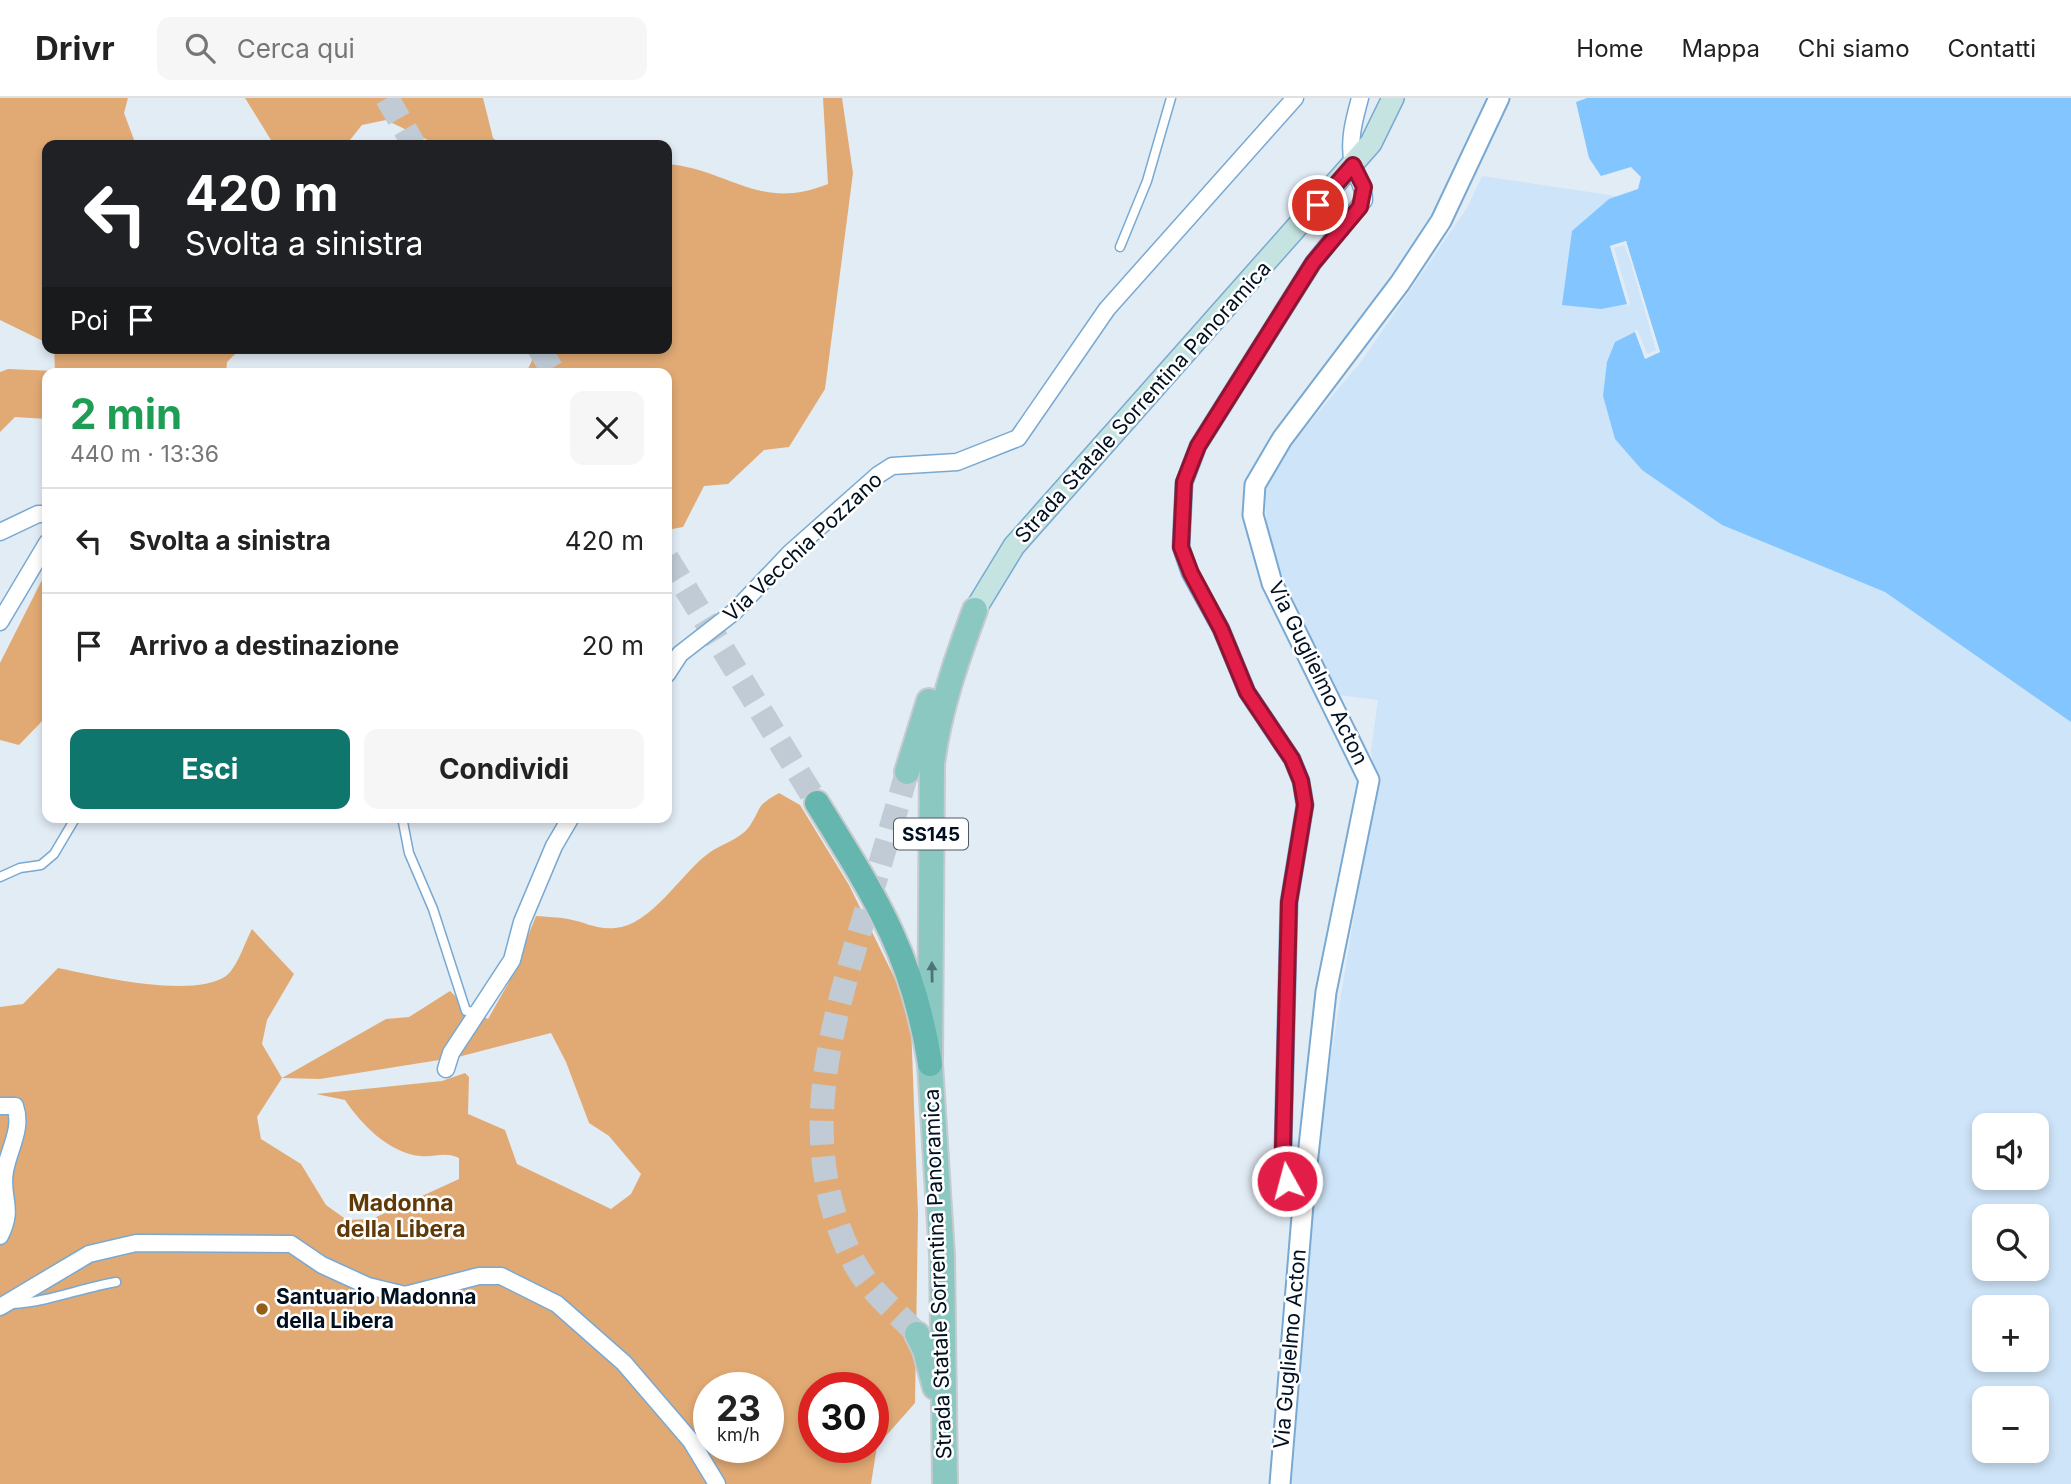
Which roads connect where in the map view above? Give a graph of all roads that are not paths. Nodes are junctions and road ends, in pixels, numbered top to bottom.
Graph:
1 (1171, 98) edge
2 (1295, 98) edge
3 (1360, 98) edge
4 (1393, 98) edge
5 (1499, 98) edge
6 (1353, 165) junction
7 (1120, 247) dead end
8 (42, 514) edge
9 (0, 533) edge
10 (42, 551) edge
11 (975, 610) junction
12 (0, 622) edge
13 (672, 666) edge
14 (907, 772) tunnel mouth
15 (817, 803) tunnel mouth
16 (72, 823) edge
17 (403, 823) edge
18 (567, 823) edge
19 (0, 877) edge
20 (479, 1012) junction
21 (930, 1064) junction
22 (446, 1069) dead end
23 (0, 1105) edge
24 (1304, 1192) junction
25 (0, 1236) edge
26 (116, 1282) dead end
27 (3, 1306) edge
28 (917, 1334) tunnel mouth
29 (944, 1425) junction
30 (717, 1484) edge
31 (945, 1484) edge
32 (1280, 1484) edge

1 - 7 lane
2 - 13 street, Via Vecchia Pozzano
3 - 6 street
4 - 6 main road, Strada Statale Sorrentina Panoramica / SS145
5 - 24 street, Via Guglielmo Acton
6 - 11 main road, Strada Statale Sorrentina Panoramica / SS145
6 - 24 street
8 - 9 street
10 - 12 street
11 - 14 main road, SS145
21 -> 11 main road, SS145
15 - 21 highway
16 - 19 lane
17 - 20 lane
18 - 20 street
20 - 22 street
21 - 29 main road, Strada Statale Sorrentina Panoramica / SS145
23 - 25 street
24 - 32 street, Via Guglielmo Acton
26 - 27 lane
27 - 30 street
28 - 29 main road, SS145
29 - 31 main road, Strada Statale Sorrentina Panoramica / SS145

